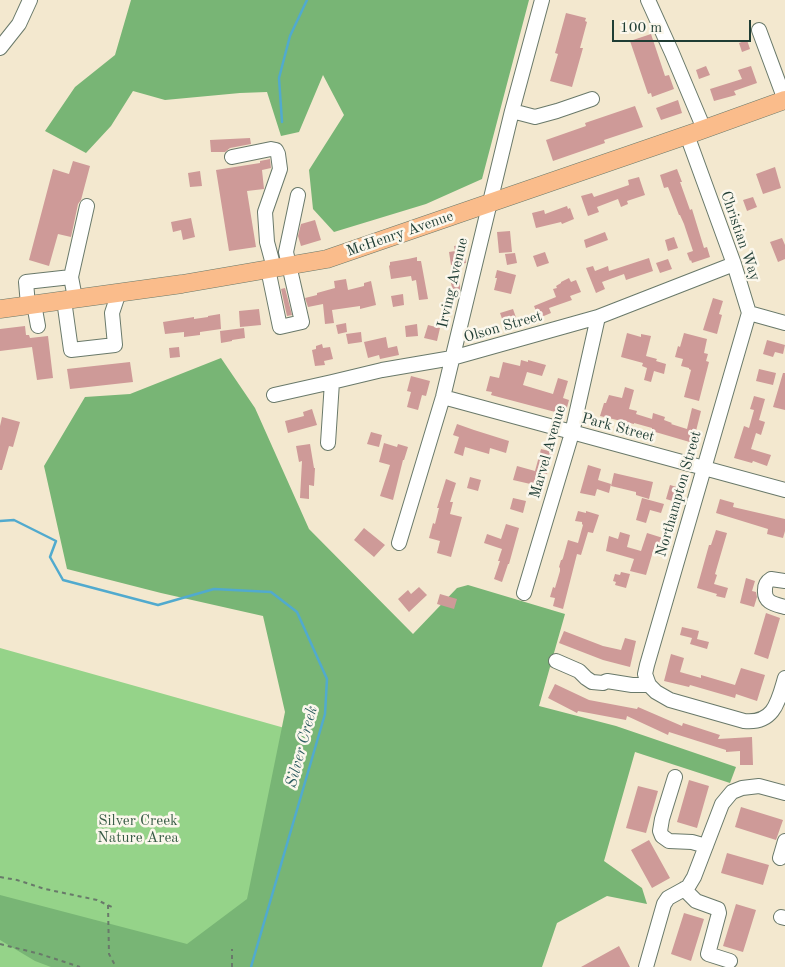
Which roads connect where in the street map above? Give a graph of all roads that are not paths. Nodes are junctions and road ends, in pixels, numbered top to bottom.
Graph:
1 (30, 0) edge
2 (542, 0) edge
3 (648, 0) edge
4 (759, 30) dead end
5 (0, 48) edge
6 (592, 99) dead end
7 (785, 100) edge
8 (512, 111) junction
9 (704, 129) junction
10 (687, 135) junction
11 (232, 157) dead end
12 (298, 195) dead end
13 (489, 203) junction
14 (87, 206) dead end
15 (734, 264) junction
16 (277, 267) junction
17 (71, 277) junction
18 (56, 279) junction
19 (119, 292) junction
20 (66, 300) junction
21 (31, 304) junction
22 (0, 309) edge
23 (749, 313) junction
24 (598, 318) junction
25 (785, 323) edge
26 (38, 326) dead end
27 (452, 358) junction
28 (332, 382) junction
29 (274, 395) dead end
30 (443, 397) junction
31 (572, 433) junction
32 (328, 443) dead end
33 (703, 468) junction
34 (785, 490) edge
35 (400, 543) dead end
36 (785, 581) edge
37 (524, 593) dead end
38 (785, 607) edge
39 (556, 661) dead end
40 (649, 685) junction
41 (784, 685) edge
42 (675, 777) dead end
43 (785, 793) edge
44 (785, 841) edge
45 (706, 846) junction
46 (780, 858) dead end
47 (684, 889) junction
48 (730, 960) dead end
49 (646, 967) edge

1 - 5 street
2 - 8 street, Irving Avenue
3 - 9 street
4 - 7 street
6 - 8 street
7 - 9 main road, McHenry Avenue
8 - 13 street, Irving Avenue
9 - 10 main road, McHenry Avenue
10 - 13 main road, McHenry Avenue
10 - 15 street, Christian Way
11 - 16 street
12 - 16 street
13 - 16 main road, McHenry Avenue
13 - 27 street, Irving Avenue
14 - 17 street
15 - 23 street, Christian Way
15 - 24 street, Olson Street
16 - 19 main road, McHenry Avenue
17 - 18 street
17 - 20 street
18 - 20 street
18 - 21 street
19 - 20 main road, McHenry Avenue
19 - 20 street
20 - 21 main road, McHenry Avenue
21 - 22 main road, McHenry Avenue
21 - 26 street
23 - 25 street
23 - 33 street, Northampton Street
24 - 27 street, Olson Street
24 - 31 street, Marvel Avenue
27 - 28 street, Olson Street
27 - 30 street, Irving Avenue
28 - 29 street, Olson Street
28 - 32 street
30 - 31 street, Park Street
30 - 35 street, Irving Avenue
31 - 33 street, Park Street
31 - 37 street, Marvel Avenue
33 - 34 street, Park Street
33 - 40 street, Northampton Street
36 - 38 street
39 - 40 street
40 - 41 street
42 - 45 street
43 - 45 street
44 - 46 street
45 - 47 street
47 - 48 street
47 - 49 street

